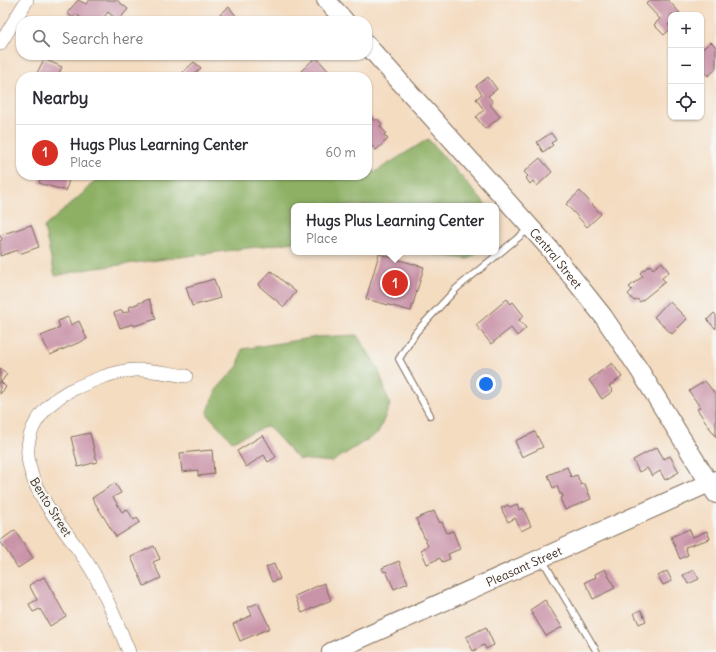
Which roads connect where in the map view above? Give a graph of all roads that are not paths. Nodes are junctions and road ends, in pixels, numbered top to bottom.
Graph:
1 (27, 0) edge
2 (326, 0) edge
3 (17, 16) edge
4 (340, 16) edge
5 (16, 18) edge
6 (0, 44) edge
7 (372, 52) edge
8 (531, 228) junction
9 (499, 254) edge
10 (498, 255) edge
11 (186, 376) dead end
12 (430, 415) dead end
13 (714, 486) edge
14 (541, 558) junction
15 (339, 651) edge
16 (129, 652) edge
17 (597, 652) edge

1 - 3 street
2 - 4 main road
5 - 6 street
7 - 8 main road, Central Street
8 - 9 lane
8 - 13 main road, Central Street
10 - 12 lane
11 - 16 street, Bento Street
13 - 14 main road, Pleasant Street
14 - 15 main road, Pleasant Street
14 - 17 lane

